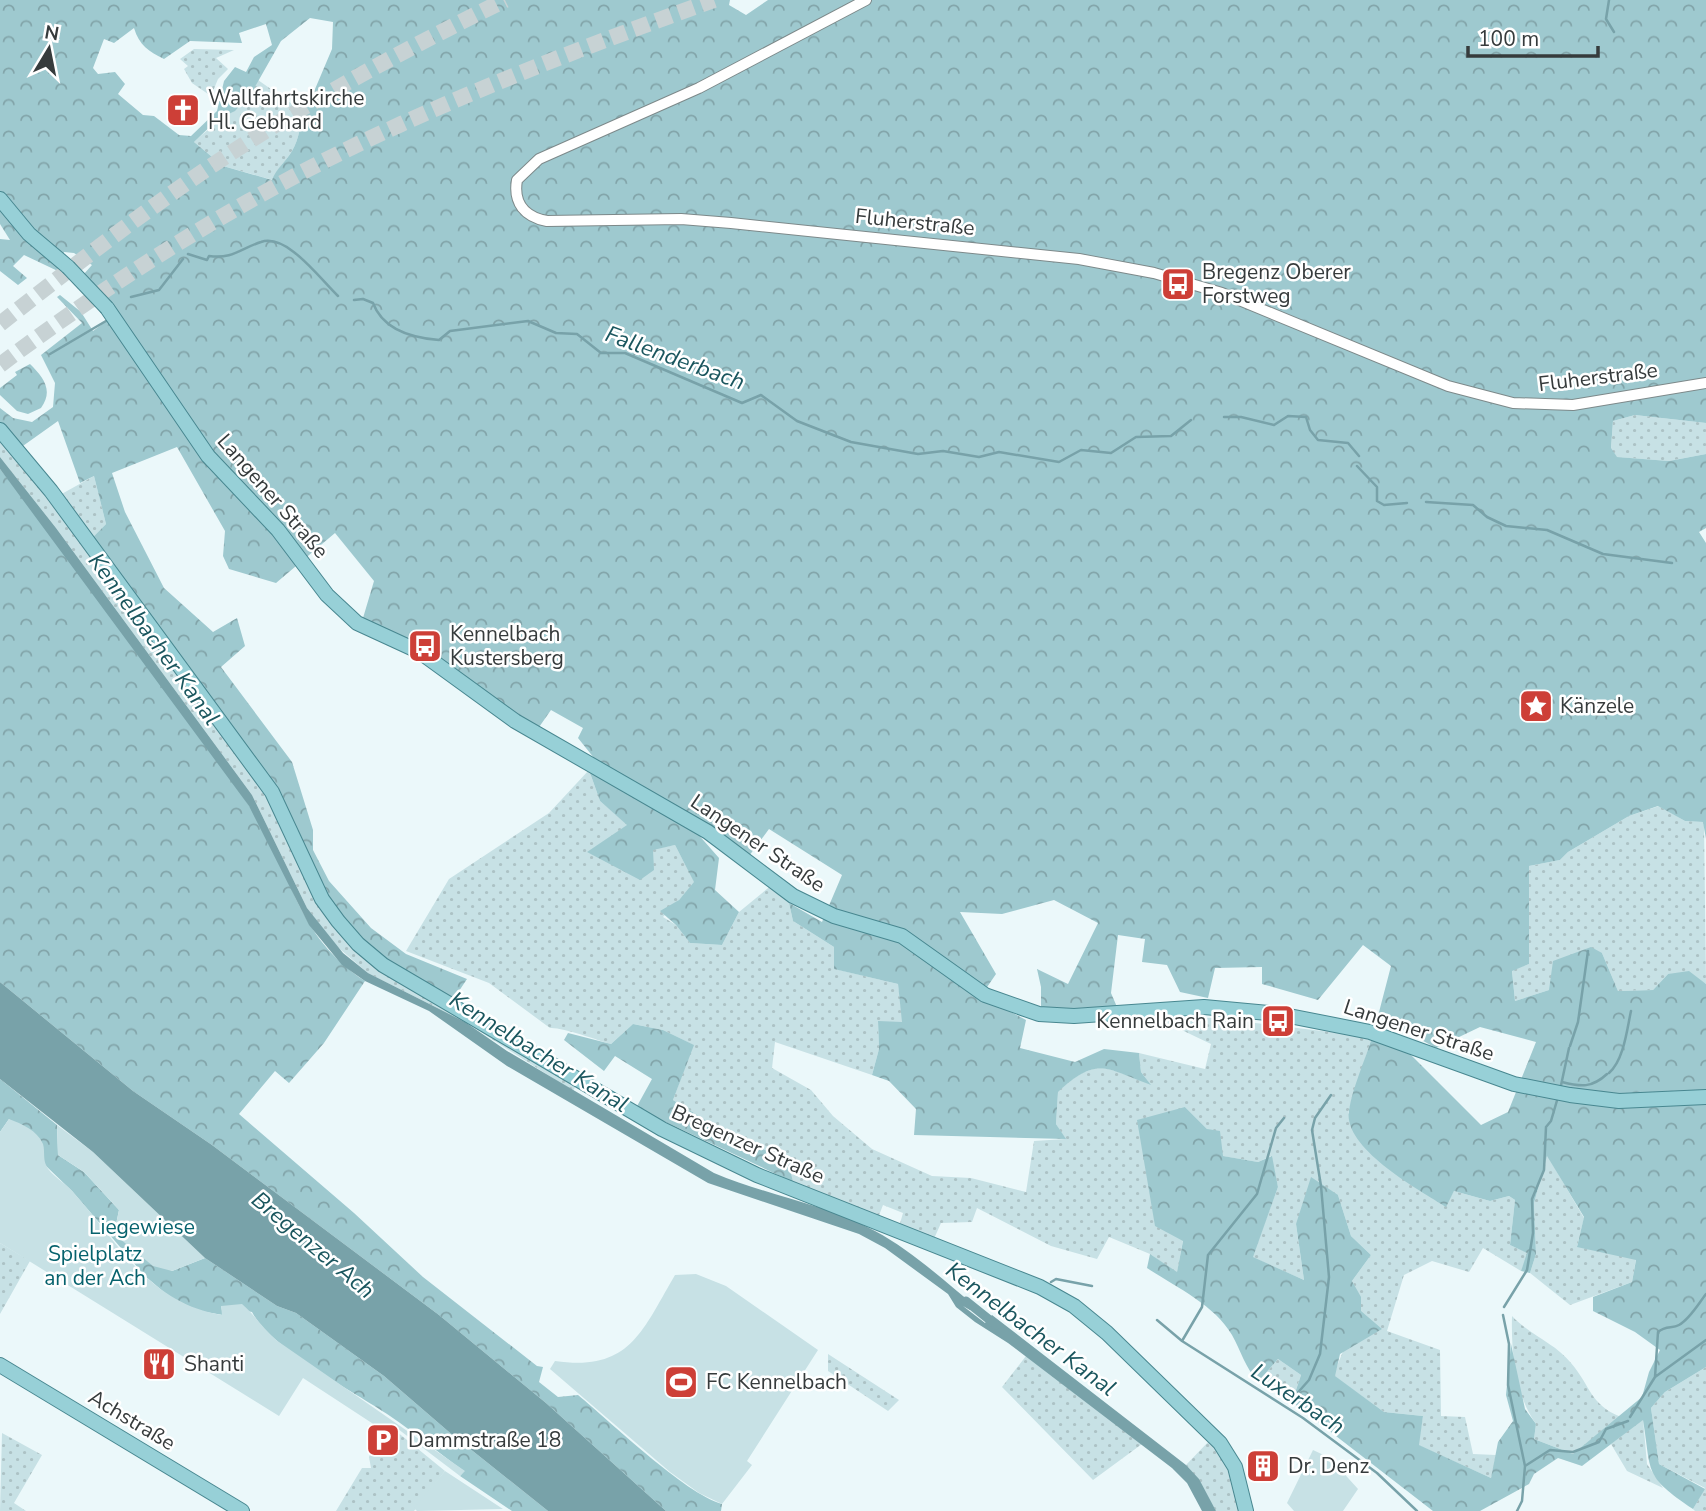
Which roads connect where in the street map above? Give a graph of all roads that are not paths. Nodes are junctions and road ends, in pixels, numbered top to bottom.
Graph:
1 (866, 0) edge
2 (0, 199) edge
3 (1706, 383) edge
4 (4, 433) edge
5 (1706, 1097) edge
6 (0, 1365) edge
7 (243, 1511) edge
8 (1246, 1511) edge

1 - 3 street, Fluherstraße
2 - 5 main road, Langener Straße, bridge
4 - 8 main road, Bregenzer Straße
6 - 7 main road, Achstraße

